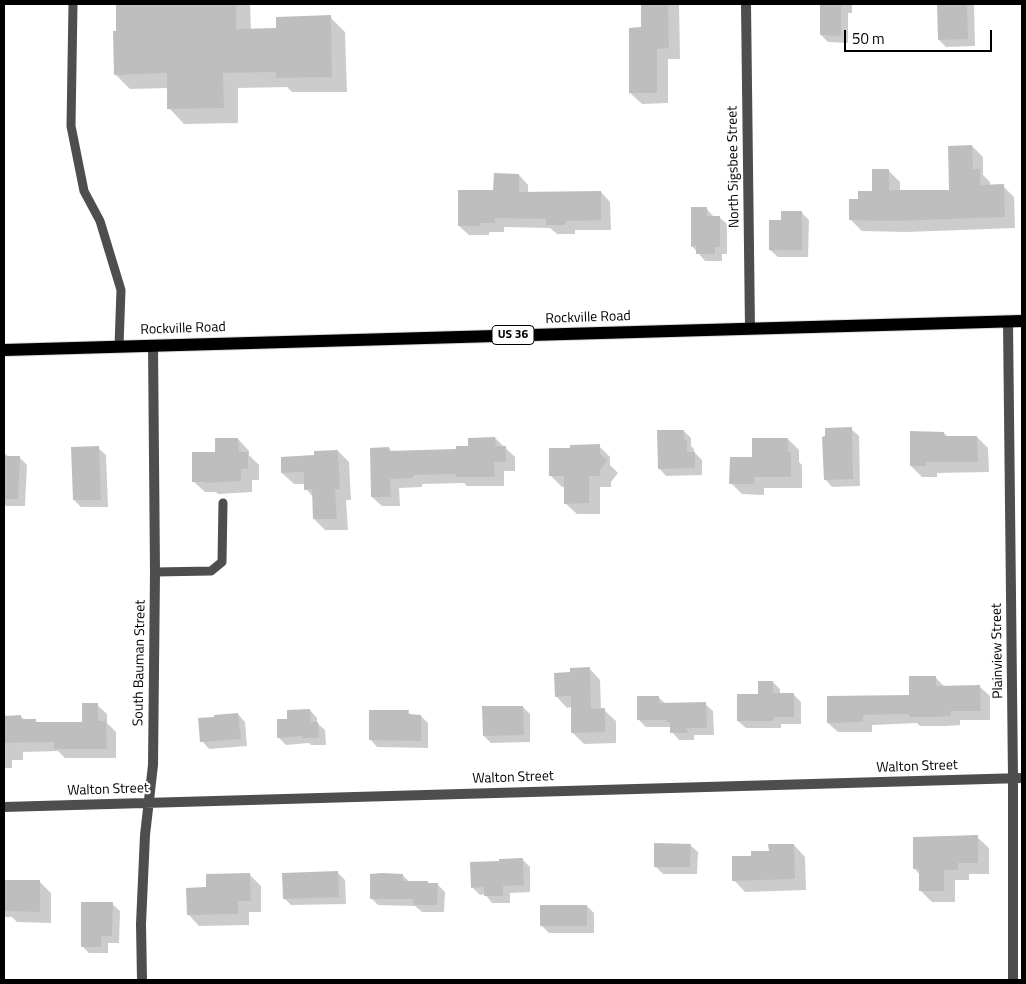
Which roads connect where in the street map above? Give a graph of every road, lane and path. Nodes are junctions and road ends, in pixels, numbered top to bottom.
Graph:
1 (74, 4) edge
2 (746, 4) edge
3 (1022, 321) edge
4 (1008, 322) junction
5 (750, 329) junction
6 (153, 345) junction
7 (119, 346) junction
8 (4, 350) edge
9 (223, 503) dead end
10 (155, 572) junction
11 (1018, 778) edge
12 (148, 802) junction
13 (4, 807) edge
14 (142, 980) edge
15 (1013, 980) edge

1 - 7 lane
2 - 5 street, North Sigsbee Street
3 - 4 main road, Rockville Road / US 36
4 - 5 main road, Rockville Road / US 36
4 - 11 street, Plainview Street
5 - 6 main road, Rockville Road / US 36
6 - 7 main road, Rockville Road / US 36
6 - 10 street, South Bauman Street
7 - 8 main road, Rockville Road / US 36
9 - 10 lane
10 - 12 street, South Bauman Street
11 - 12 street, Walton Street
11 - 15 street, Plainview Street
12 - 13 street, Walton Street
12 - 14 street, South Bauman Street

